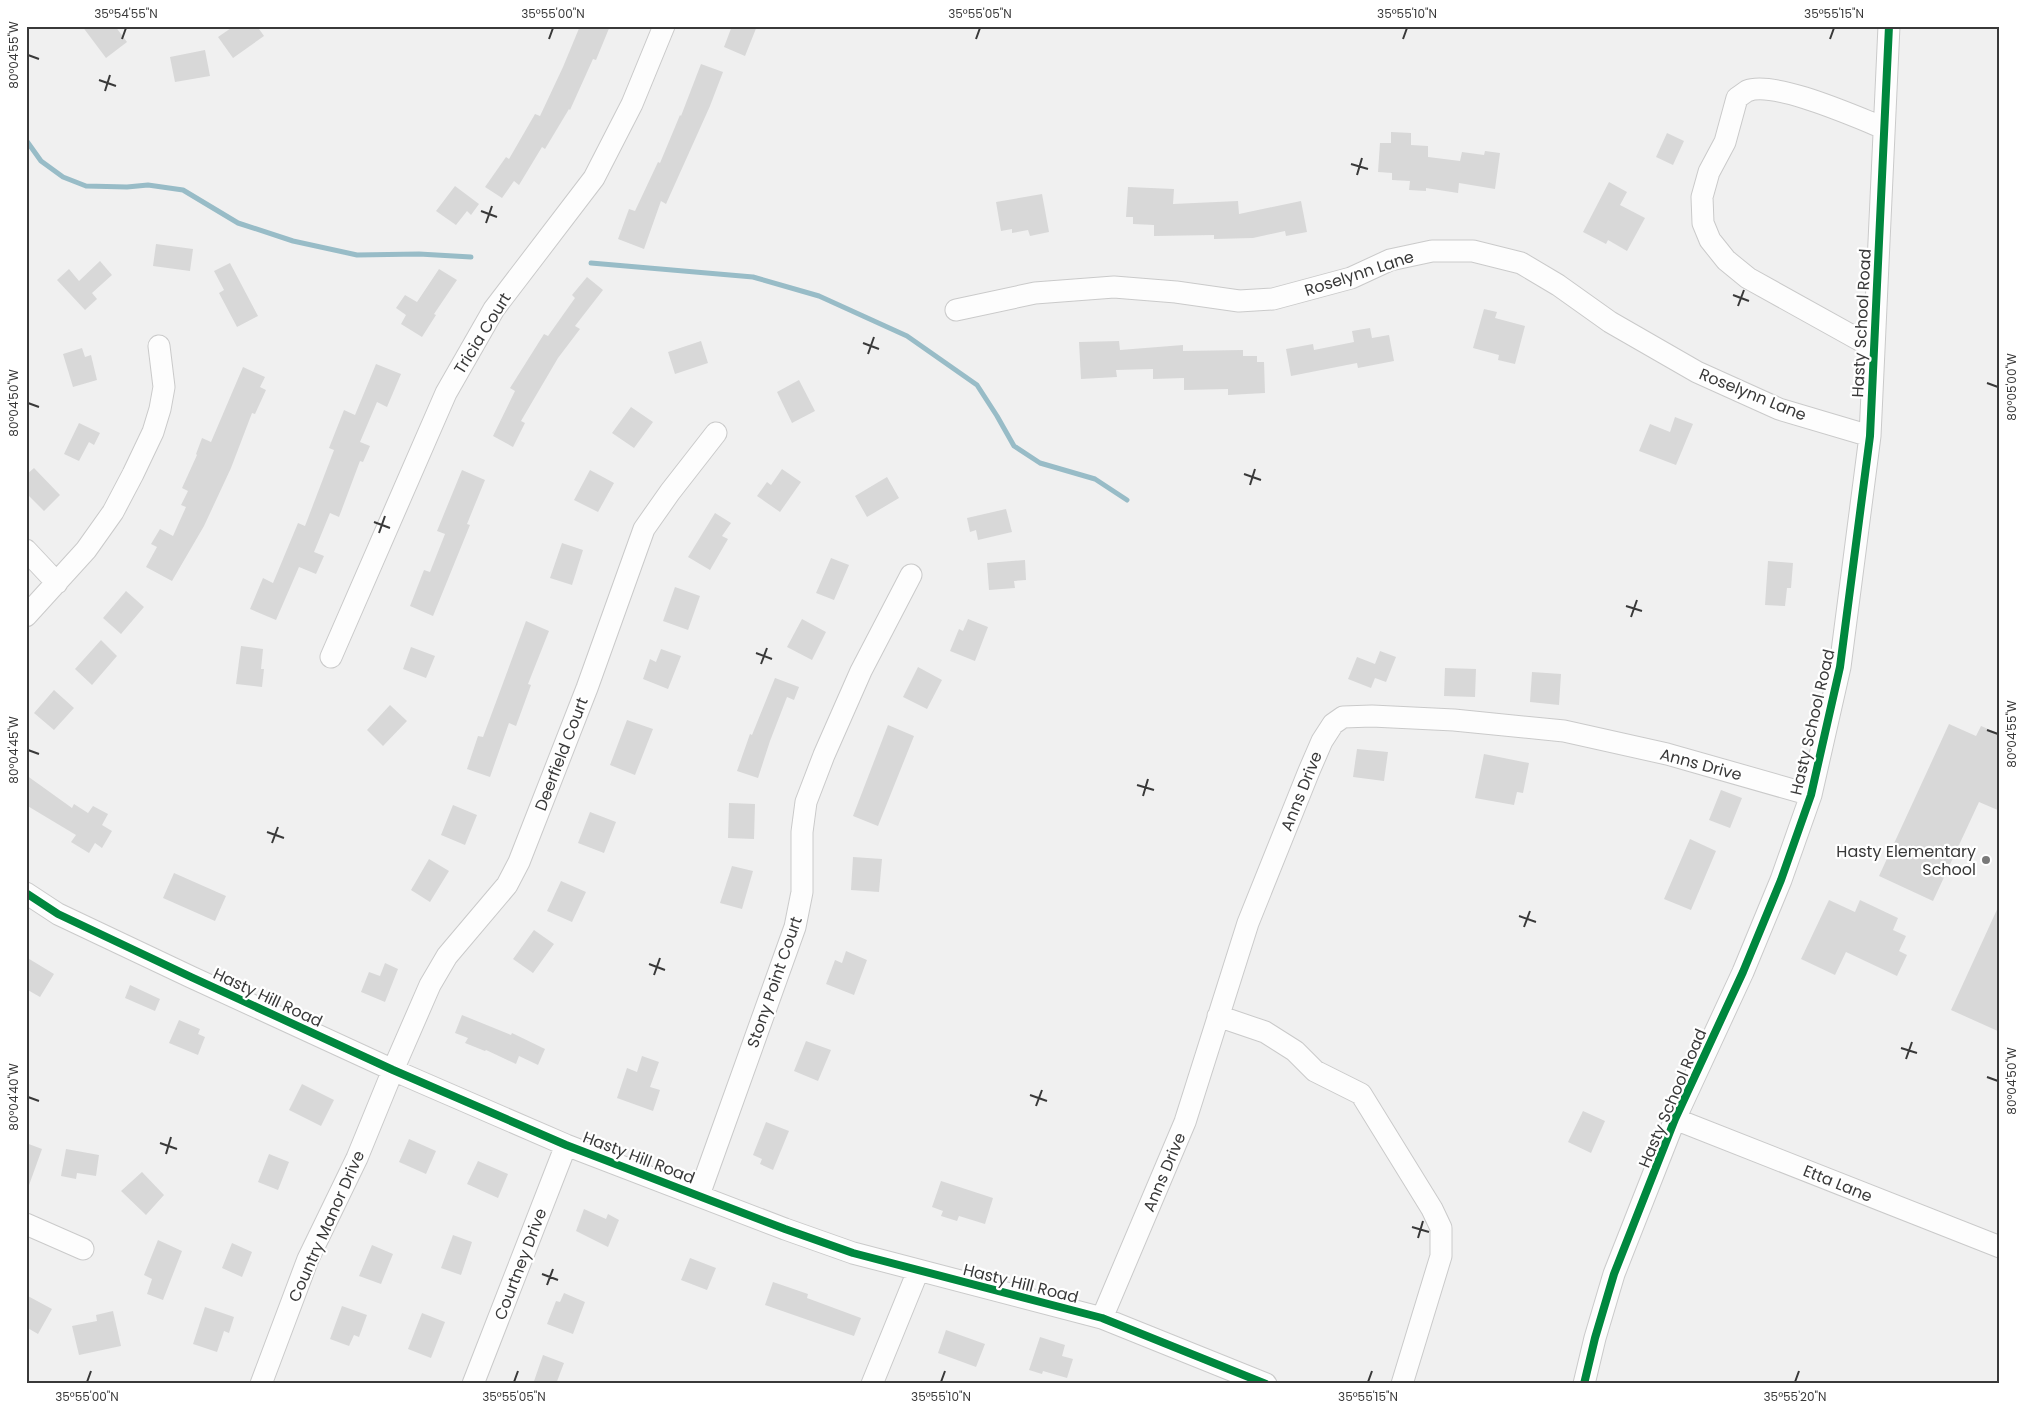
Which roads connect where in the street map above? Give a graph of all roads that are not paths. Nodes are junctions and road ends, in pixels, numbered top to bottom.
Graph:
1 (664, 26) edge
2 (1889, 26) edge
3 (1884, 128) junction
4 (956, 310) dead end
5 (159, 346) dead end
6 (1874, 348) junction
7 (716, 433) dead end
8 (1870, 436) junction
9 (26, 550) edge
10 (911, 575) dead end
11 (57, 583) junction
12 (26, 616) edge
13 (331, 657) dead end
14 (1810, 795) junction
15 (26, 893) edge
16 (1218, 1016) junction
17 (393, 1070) junction
18 (1676, 1119) junction
19 (566, 1145) junction
20 (699, 1195) junction
21 (26, 1224) edge
22 (2000, 1247) edge
23 (83, 1249) dead end
24 (918, 1271) junction
25 (1102, 1318) junction
26 (260, 1384) edge
27 (473, 1384) edge
28 (872, 1384) edge
29 (1266, 1384) edge
30 (1402, 1384) edge
31 (1584, 1384) edge

1 - 13 street, Tricia Court
2 - 3 street, Hasty School Road
3 - 6 street, Hasty School Road
3 - 6 street
4 - 8 street, Roselynn Lane
5 - 11 street
6 - 8 street, Hasty School Road
7 - 17 street, Deerfield Court
8 - 14 street, Hasty School Road
9 - 11 street
10 - 20 street, Stony Point Court
11 - 12 street
14 - 16 street, Anns Drive
14 - 18 street, Hasty School Road
15 - 17 street, Hasty Hill Road
16 - 25 street, Anns Drive
16 - 30 street
17 - 19 street, Hasty Hill Road
17 - 26 street, Country Manor Drive
18 - 22 street, Etta Lane
18 - 31 street, Hasty School Road
19 - 20 street, Hasty Hill Road
19 - 27 street, Courtney Drive
20 - 24 street, Hasty Hill Road
21 - 23 street
24 - 25 street, Hasty Hill Road
24 - 28 street
25 - 29 street, Hasty Hill Road

